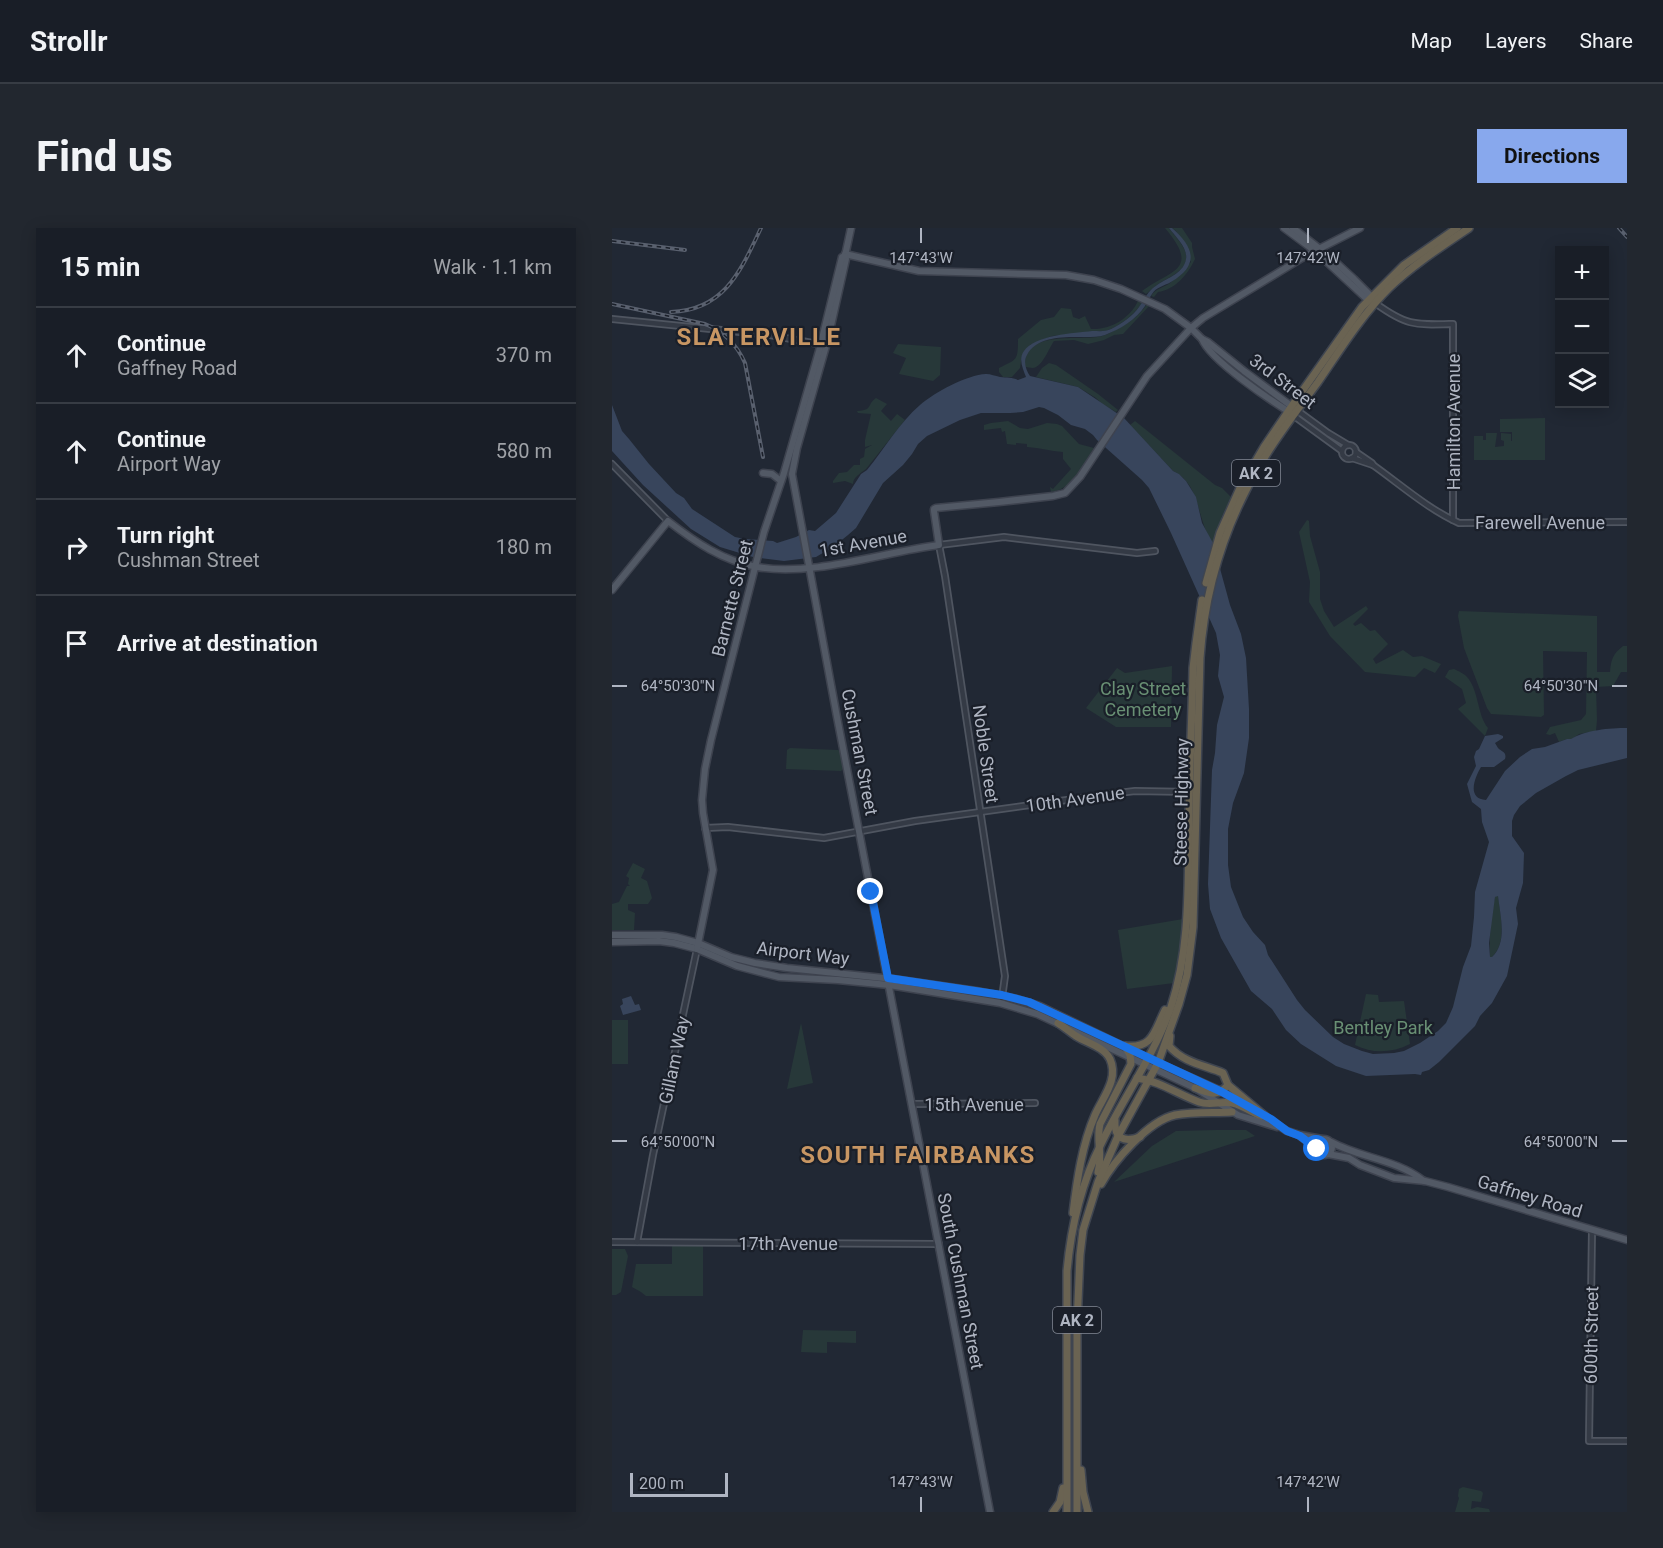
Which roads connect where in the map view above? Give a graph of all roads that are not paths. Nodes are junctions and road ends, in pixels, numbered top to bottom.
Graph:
1 (852, 228) edge
2 (1360, 228) edge
3 (1457, 228) edge
4 (1469, 228) edge
5 (1289, 229) edge
6 (1317, 249) junction
7 (845, 255) junction
8 (1297, 261) junction
9 (1372, 300) junction
10 (612, 319) edge
11 (1191, 328) junction
12 (824, 345) junction
13 (1293, 411) junction
14 (1348, 445) junction
15 (1342, 451) junction
16 (1356, 452) junction
17 (1352, 458) junction
18 (612, 464) edge
19 (1373, 465) junction
20 (789, 468) junction
21 (763, 473) dead end
22 (781, 481) junction
23 (950, 507) junction
24 (1453, 520) junction
25 (668, 521) junction
26 (936, 522) junction
27 (1627, 522) edge
28 (939, 545) junction
29 (1155, 551) dead end
30 (756, 563) junction
31 (809, 565) junction
32 (612, 590) edge
33 (1202, 617) junction
34 (1193, 792) junction
35 (980, 812) junction
36 (705, 828) junction
37 (860, 832) junction
38 (612, 935) edge
39 (612, 942) edge
40 (698, 946) junction
41 (1183, 976) junction
42 (888, 981) junction
43 (1002, 995) junction
44 (1000, 1003) junction
45 (1058, 1023) junction
46 (1125, 1046) junction
47 (1131, 1058) junction
48 (1146, 1060) junction
49 (1156, 1066) junction
50 (1137, 1078) junction
51 (1150, 1079) junction
52 (1228, 1085) junction
53 (1195, 1089) junction
54 (1222, 1092) junction
55 (1035, 1103) dead end
56 (1218, 1103) junction
57 (912, 1104) junction
58 (1232, 1112) junction
59 (1117, 1114) junction
60 (1265, 1116) junction
61 (1281, 1127) junction
62 (1118, 1136) junction
63 (1300, 1136) junction
64 (1140, 1137) junction
65 (1322, 1139) junction
66 (1331, 1142) junction
67 (1100, 1146) junction
68 (1317, 1149) junction
69 (1328, 1154) junction
70 (1425, 1181) junction
71 (1083, 1230) junction
72 (1592, 1230) junction
73 (1627, 1240) edge
74 (612, 1242) edge
75 (637, 1242) junction
76 (939, 1244) junction
77 (1067, 1271) junction
78 (1077, 1325) junction
79 (1077, 1402) junction
80 (1066, 1405) junction
81 (1627, 1442) edge
82 (990, 1512) edge
83 (1053, 1512) edge
84 (1066, 1512) edge
85 (1077, 1512) edge
86 (1088, 1512) edge

1 - 7 main road, Barnette Street
2 - 6 main road
3 - 9 highway, Steese Highway / AK 2
4 - 9 highway, Steese Highway / AK 2
5 - 6 main road
5 - 8 main road
6 - 8 main road
6 - 9 main road
7 - 11 main road, 3rd Street
7 - 12 main road, Barnette Street
8 - 11 main road
9 - 13 highway, Steese Highway / AK 2
9 - 24 street, Hamilton Avenue
10 - 12 street
11 - 13 main road, 3rd Street
11 - 23 main road
12 - 20 main road, Barnette Street
13 - 14 street, 3rd Street
13 - 15 street, 3rd Street
13 - 33 highway, Steese Highway / AK 2
13 - 33 highway, Steese Highway / AK 2
14 - 15 street
14 - 16 street
15 - 17 street
16 - 17 street
16 - 19 street
17 - 19 street
18 - 25 street, 1st Avenue
19 - 24 street
20 - 22 main road, Barnette Street
20 - 31 main road, Cushman Street
21 - 22 main road
22 - 30 main road, Barnette Street
23 - 26 main road
23 - 26 main road, Noble Street
24 - 27 street, Farewell Avenue
25 - 30 main road, 1st Avenue
25 - 32 main road
26 - 28 main road, Noble Street
28 - 29 street, 1st Avenue
28 - 31 main road, 1st Avenue
28 - 35 street, Noble Street
30 - 31 main road, 1st Avenue
30 - 36 main road, Barnette Street
31 - 37 main road, Cushman Street
33 - 34 highway, Steese Highway / AK 2
34 - 35 street, 10th Avenue
34 - 41 highway, Steese Highway / AK 2
35 - 37 street, 10th Avenue
35 - 43 street, Noble Street
36 - 37 street, 10th Avenue
36 - 40 main road, Barnette Street
37 - 42 main road, Cushman Street
38 - 40 main road, Airport Way
39 - 40 main road, Airport Way
40 - 42 main road, Airport Way
40 - 75 street, Gillam Way
41 - 46 highway
41 - 48 highway, Steese Highway / AK 2
41 - 49 highway, Steese Highway / AK 2
41 - 52 highway
42 - 43 main road, Airport Way
42 - 44 main road, Airport Way
42 - 57 main road, South Cushman Street
43 - 44 street, Noble Street
43 - 46 main road, Airport Way
44 - 45 main road, Airport Way
45 - 47 main road, Airport Way
45 - 77 highway
46 - 47 highway
46 - 48 main road, Airport Way
47 - 48 main road, Airport Way
47 - 67 highway
48 - 49 main road, Airport Way
48 - 50 highway, AK 2
49 - 51 highway, AK 2
49 - 53 main road
49 - 54 main road
50 - 51 highway
50 - 59 highway, AK 2
51 - 56 highway
51 - 62 highway, AK 2
52 - 54 highway
52 - 60 highway
53 - 54 highway
53 - 56 main road
54 - 60 main road
55 - 57 street, 15th Avenue
56 - 58 main road
56 - 60 highway
57 - 76 main road, South Cushman Street
58 - 61 main road
58 - 64 highway
59 - 62 highway
59 - 67 highway, AK 2
60 - 61 main road
61 - 63 main road
62 - 64 highway
62 - 71 highway, AK 2
63 - 65 main road
63 - 68 main road
64 - 78 highway
65 - 66 main road
65 - 68 main road
66 - 69 main road
66 - 70 main road, Gaffney Road
67 - 71 highway
67 - 77 highway, AK 2
68 - 69 main road
69 - 70 main road, Gaffney Road
70 - 72 main road, Gaffney Road
71 - 78 highway, AK 2
72 - 73 main road, Gaffney Road
72 - 81 street, 600th Street
74 - 75 street, 17th Avenue
75 - 76 street, 17th Avenue
76 - 82 main road, South Cushman Street
77 - 80 highway, AK 2
78 - 79 highway, AK 2
79 - 85 highway, AK 2
79 - 86 highway
80 - 83 highway
80 - 84 highway, AK 2

